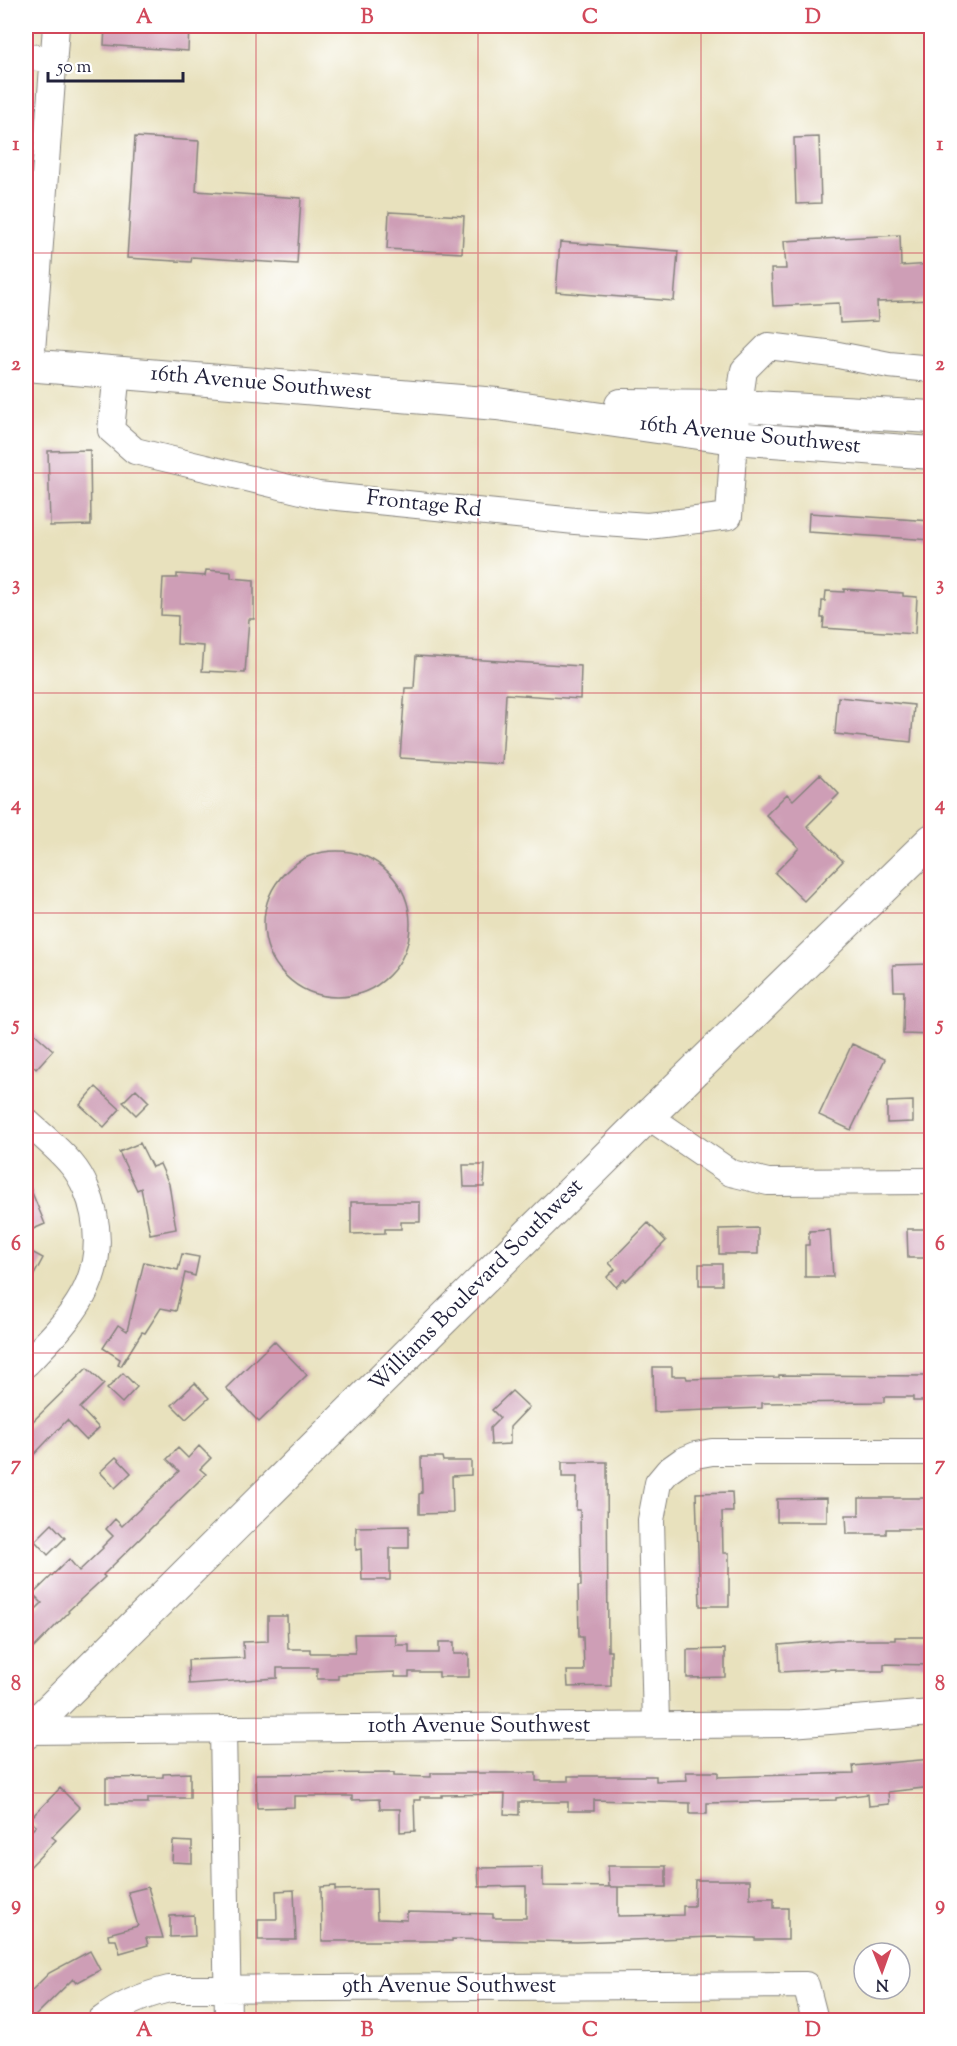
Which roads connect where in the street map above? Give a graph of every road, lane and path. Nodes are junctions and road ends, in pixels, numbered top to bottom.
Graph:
1 (56, 26) edge
2 (26, 57) edge
3 (54, 59) junction
4 (28, 365) edge
5 (932, 369) edge
6 (117, 372) junction
7 (497, 404) junction
8 (739, 406) junction
9 (932, 417) edge
10 (734, 438) junction
11 (932, 453) edge
12 (932, 840) edge
13 (648, 1116) junction
14 (26, 1121) edge
15 (932, 1181) edge
16 (26, 1364) edge
17 (932, 1452) edge
18 (932, 1713) edge
19 (656, 1725) junction
20 (223, 1729) junction
21 (26, 1732) edge
22 (228, 1989) junction
23 (101, 2020) edge
24 (228, 2020) edge
25 (815, 2020) edge

1 - 3 street
2 - 3 street
3 - 4 street
4 - 6 main road, 16th Avenue Southwest
5 - 8 street
6 - 7 main road, 16th Avenue Southwest
6 - 10 street, Frontage Rd
7 - 8 main road, 16th Avenue Southwest
7 - 10 main road, 16th Avenue Southwest
8 - 9 main road, 16th Avenue Southwest
8 - 10 street
10 - 11 main road, 16th Avenue Southwest
12 - 13 main road, Williams Boulevard Southwest
13 - 15 street
13 - 21 main road, Williams Boulevard Southwest
14 - 16 street
17 - 19 street
18 - 19 street, 10th Avenue Southwest
19 - 20 street, 10th Avenue Southwest
20 - 21 street, 10th Avenue Southwest
20 - 22 street
22 - 23 street, 9th Avenue Southwest
22 - 24 street
22 - 25 street, 9th Avenue Southwest

